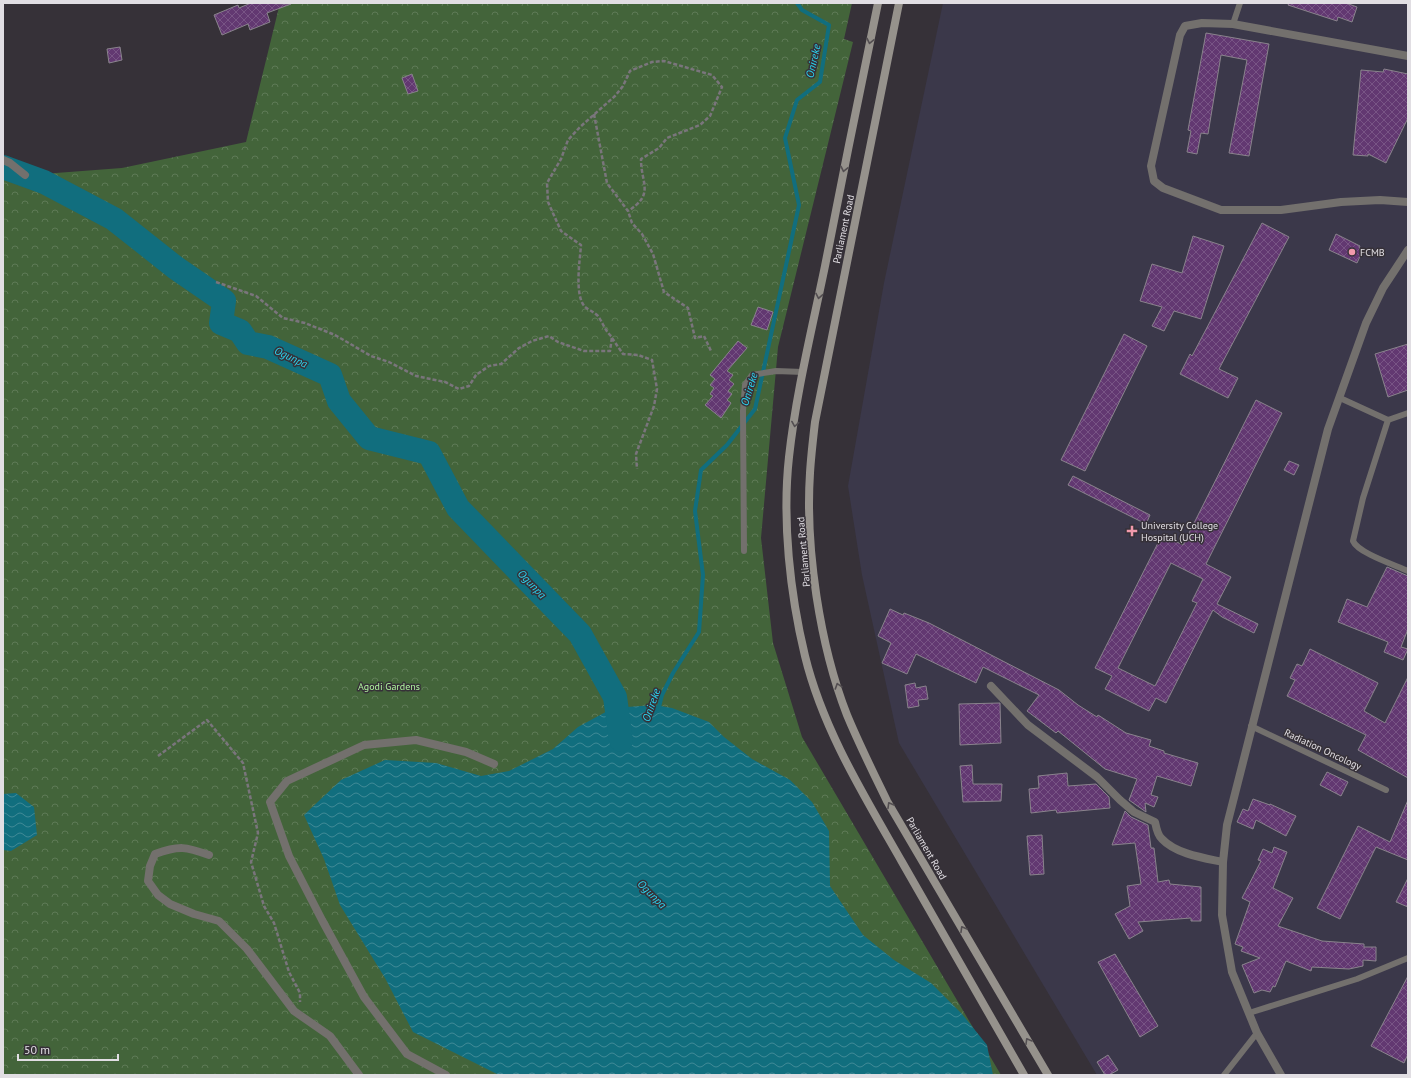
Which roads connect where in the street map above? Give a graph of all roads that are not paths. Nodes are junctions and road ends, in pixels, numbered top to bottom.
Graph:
1 (878, 3) edge
2 (899, 3) edge
3 (1240, 3) edge
4 (1232, 24) junction
5 (1408, 56) edge
6 (3, 160) edge
7 (25, 176) dead end
8 (1408, 202) edge
9 (1408, 250) edge
10 (803, 372) junction
11 (1340, 398) junction
12 (1408, 413) edge
13 (1388, 420) junction
14 (744, 551) dead end
15 (1408, 571) edge
16 (991, 686) dead end
17 (1251, 726) junction
18 (494, 764) dead end
19 (1386, 790) dead end
20 (210, 855) dead end
21 (1223, 862) junction
22 (1408, 958) edge
23 (1248, 1013) junction
24 (1257, 1033) junction
25 (359, 1075) edge
26 (446, 1075) edge
27 (1024, 1075) edge
28 (1048, 1075) edge
29 (1224, 1075) edge
30 (1281, 1075) edge

1 -> 10 main road, Parliament Road
28 -> 2 main road, Parliament Road
3 - 4 lane
4 - 5 street
4 - 8 street
6 - 7 street
9 - 11 street
10 - 14 lane
10 -> 27 main road, Parliament Road
11 - 13 lane
11 - 17 street
12 - 13 lane
13 - 15 lane
16 - 21 street
17 - 19 lane, Radiation Oncology
17 - 21 street
18 - 26 street
20 - 25 street
21 - 23 street
22 - 23 lane
23 - 24 street
24 - 29 lane
24 - 30 street

